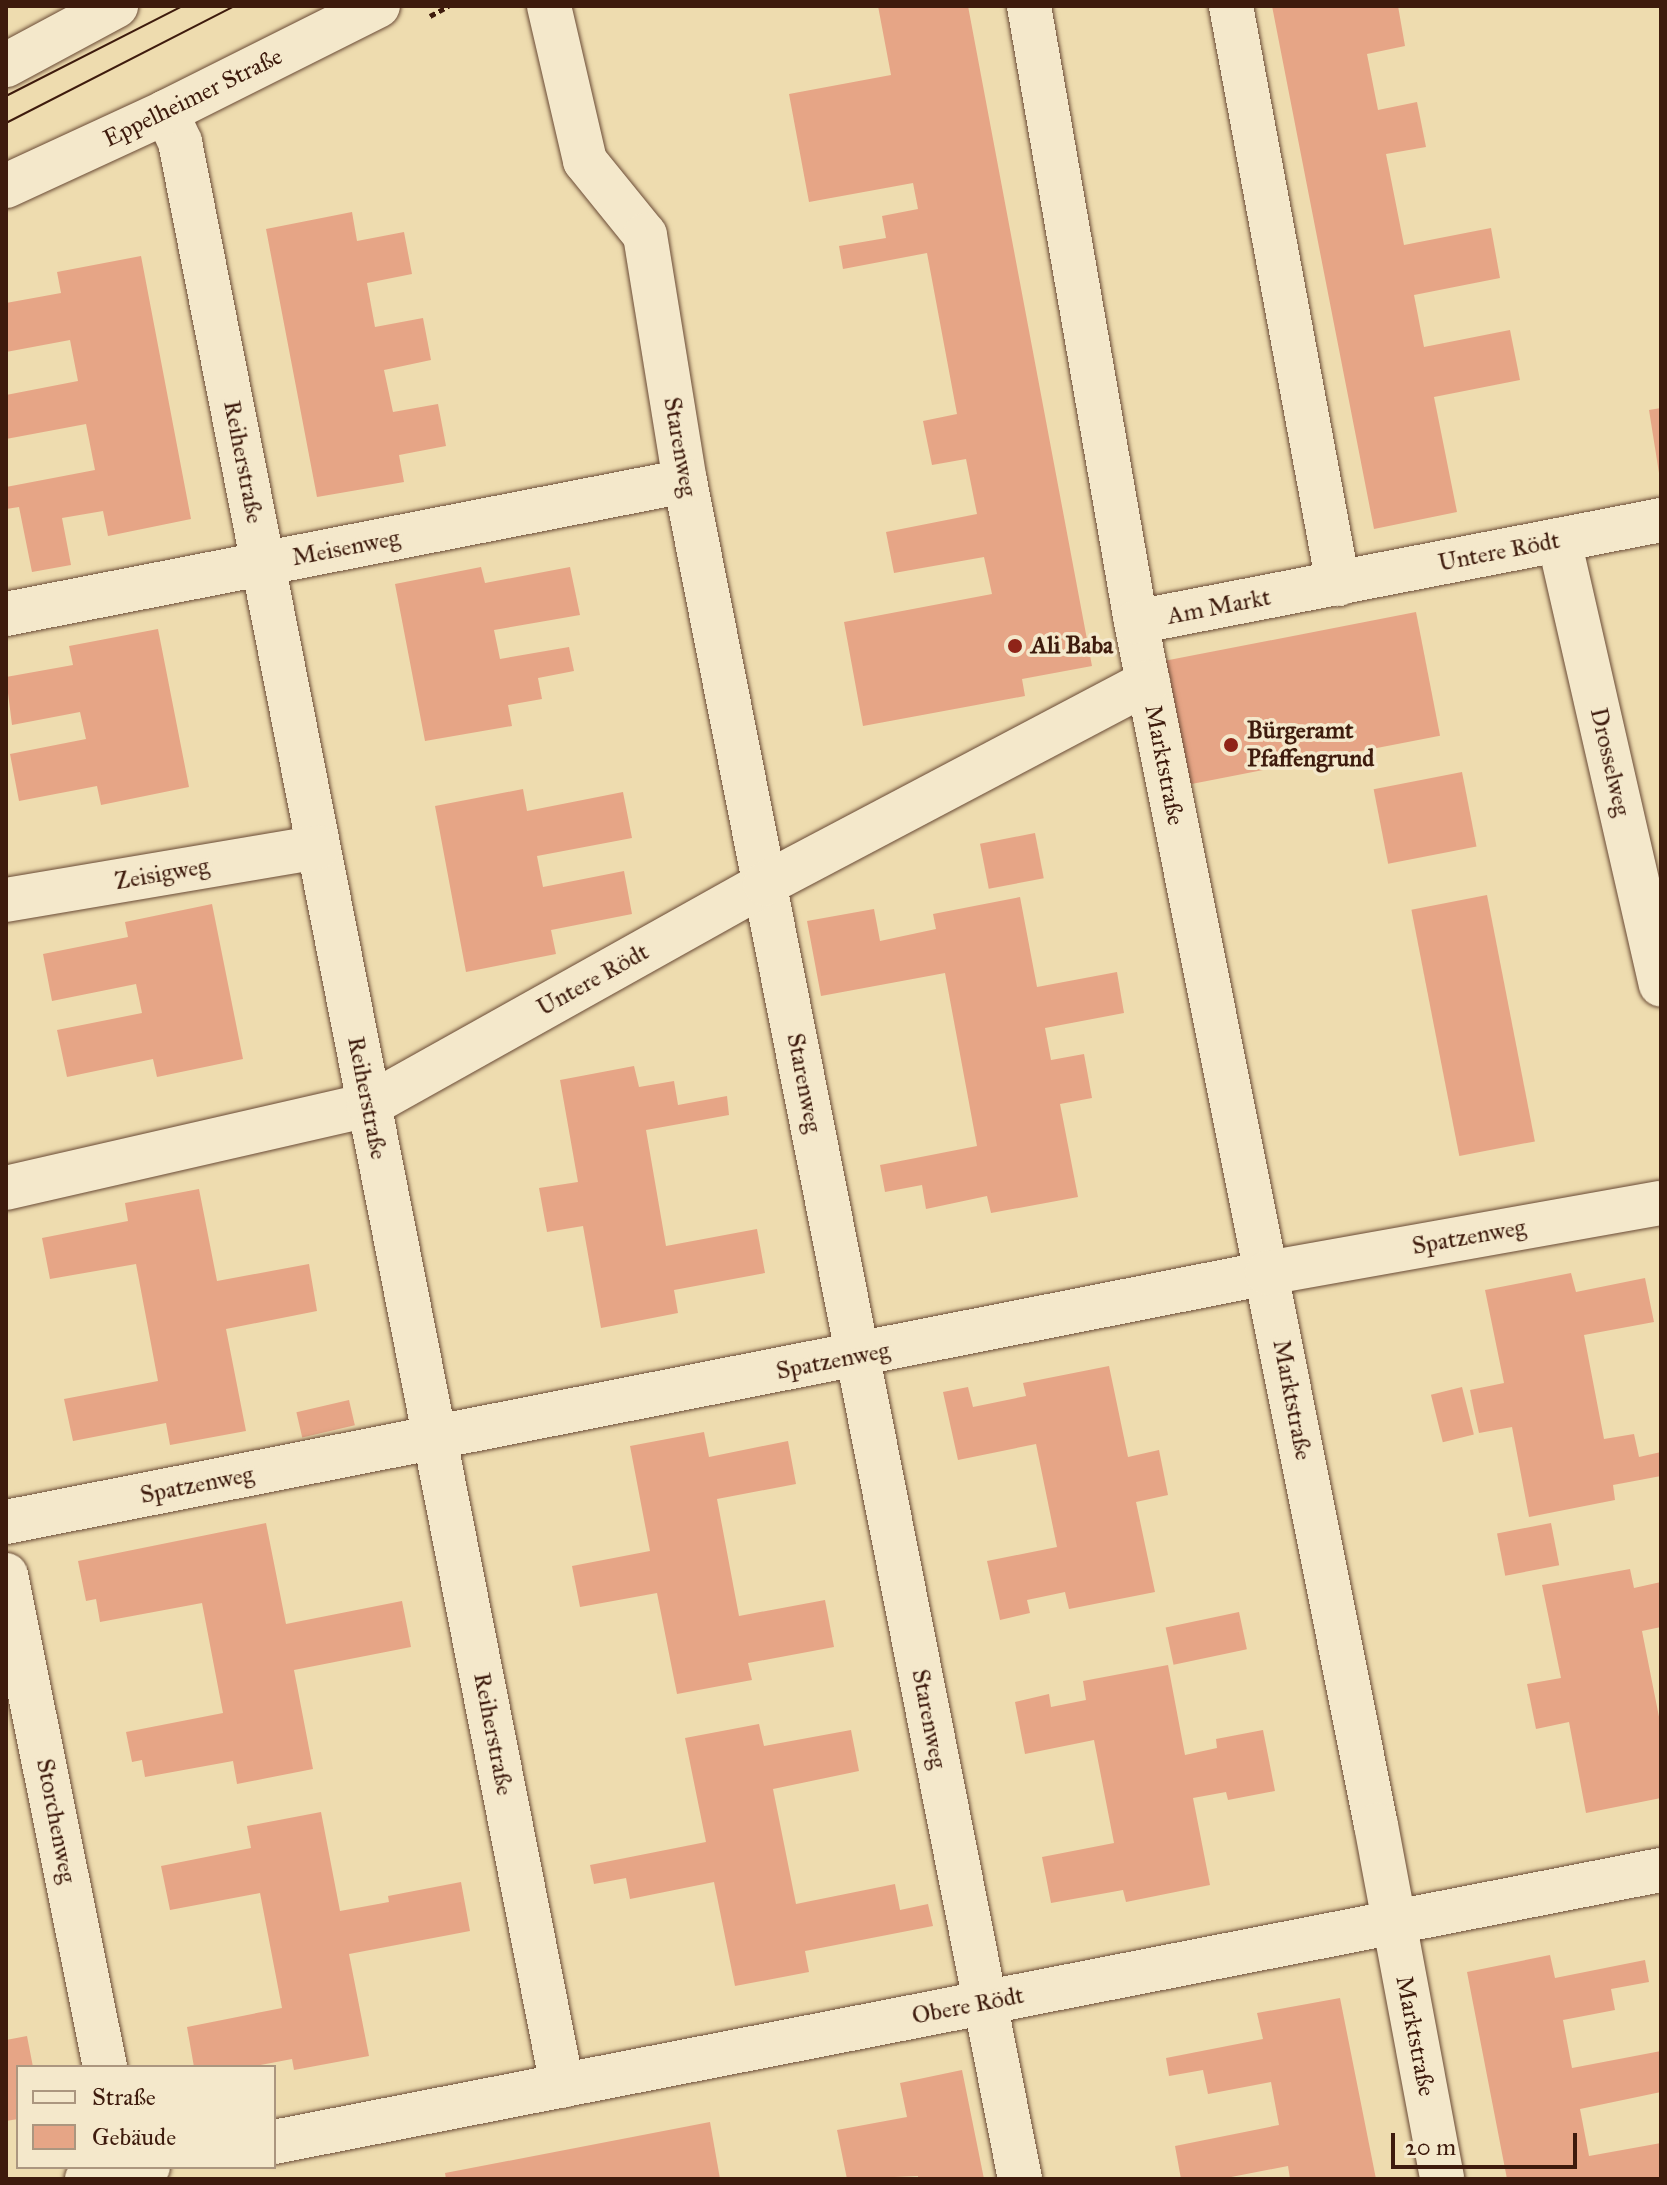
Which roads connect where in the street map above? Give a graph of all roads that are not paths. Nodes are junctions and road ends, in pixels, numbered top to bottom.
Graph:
1 (116, 6) edge
2 (378, 6) edge
3 (549, 6) edge
4 (1029, 6) edge
5 (1231, 6) edge
6 (6, 65) edge
7 (166, 112) junction
8 (6, 186) edge
9 (685, 481) junction
10 (1661, 520) edge
11 (1559, 540) junction
12 (263, 564) junction
13 (1338, 584) junction
14 (6, 614) edge
15 (1136, 622) junction
16 (1148, 682) junction
17 (318, 847) junction
18 (765, 884) junction
19 (6, 900) edge
20 (1661, 984) edge
21 (369, 1105) junction
22 (6, 1188) edge
23 (1661, 1203) edge
24 (1267, 1273) junction
25 (858, 1356) junction
26 (435, 1439) junction
27 (6, 1522) edge
28 (6, 1575) edge
29 (1661, 1870) edge
30 (1394, 1922) junction
31 (985, 2003) junction
32 (105, 2065) edge
33 (562, 2086) junction
34 (276, 2142) edge
35 (1020, 2179) edge
36 (1442, 2179) edge

1 - 6 street
2 - 7 street, Eppelheimer Straße
3 - 9 street, Starenweg
4 - 15 street, Am Markt
5 - 13 street
7 - 8 street, Eppelheimer Straße
7 - 12 street, Reiherstraße
9 - 12 street, Meisenweg
9 - 18 street, Starenweg
10 - 11 street, Untere Rödt
11 - 13 street, Untere Rödt
11 - 20 street, Drosselweg
12 - 14 street, Meisenweg
12 - 17 street, Reiherstraße
13 - 15 street, Am Markt
15 - 16 street, Marktstraße
16 - 18 street, Untere Rödt
16 - 24 street, Marktstraße
17 - 19 street, Zeisigweg
17 - 21 street, Reiherstraße
18 - 21 street, Untere Rödt
18 - 25 street, Starenweg
21 - 22 street, Untere Rödt
21 - 26 street, Reiherstraße
23 - 24 street, Spatzenweg
24 - 25 street, Spatzenweg
24 - 30 street, Marktstraße
25 - 26 street, Spatzenweg
25 - 31 street, Starenweg
26 - 27 street, Spatzenweg
26 - 33 street, Reiherstraße
28 - 32 street, Storchenweg
29 - 30 street, Obere Rödt
30 - 31 street, Obere Rödt
30 - 36 street, Marktstraße
31 - 33 street, Obere Rödt
31 - 35 street, Starenweg
33 - 34 street, Obere Rödt

